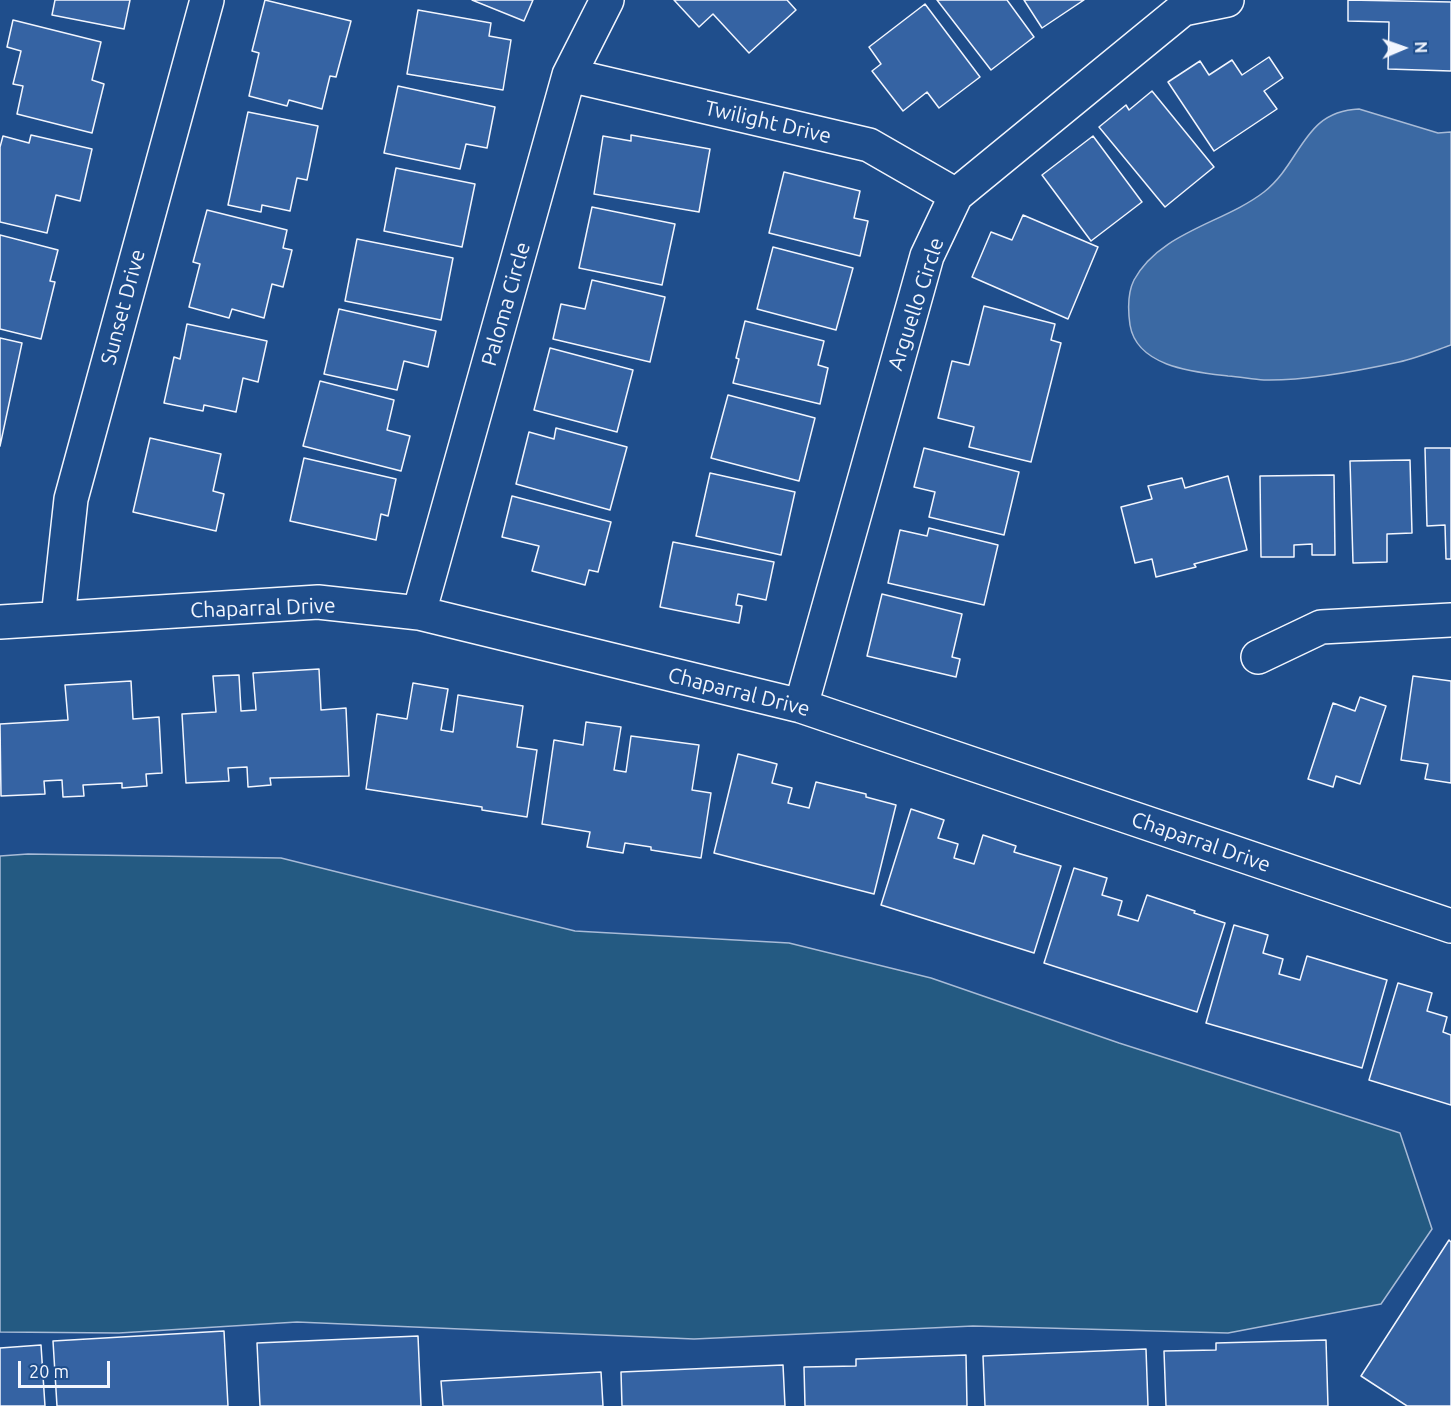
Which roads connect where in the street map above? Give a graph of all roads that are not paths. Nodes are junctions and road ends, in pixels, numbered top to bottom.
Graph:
1 (207, 0) edge
2 (607, 0) edge
3 (1227, 0) edge
4 (569, 75) junction
5 (956, 195) junction
6 (419, 613) junction
7 (58, 618) junction
8 (1451, 620) edge
9 (0, 622) edge
10 (1258, 657) dead end
11 (801, 706) junction
12 (1451, 926) edge

1 - 7 street, Sunset Drive
2 - 4 street, Paloma Circle
3 - 5 street, Arguello Circle
4 - 5 street, Twilight Drive
4 - 6 street, Paloma Circle
5 - 11 street, Arguello Circle
6 - 7 street, Chaparral Drive
6 - 11 street, Chaparral Drive
7 - 9 street, Chaparral Drive
8 - 10 street
11 - 12 street, Chaparral Drive

